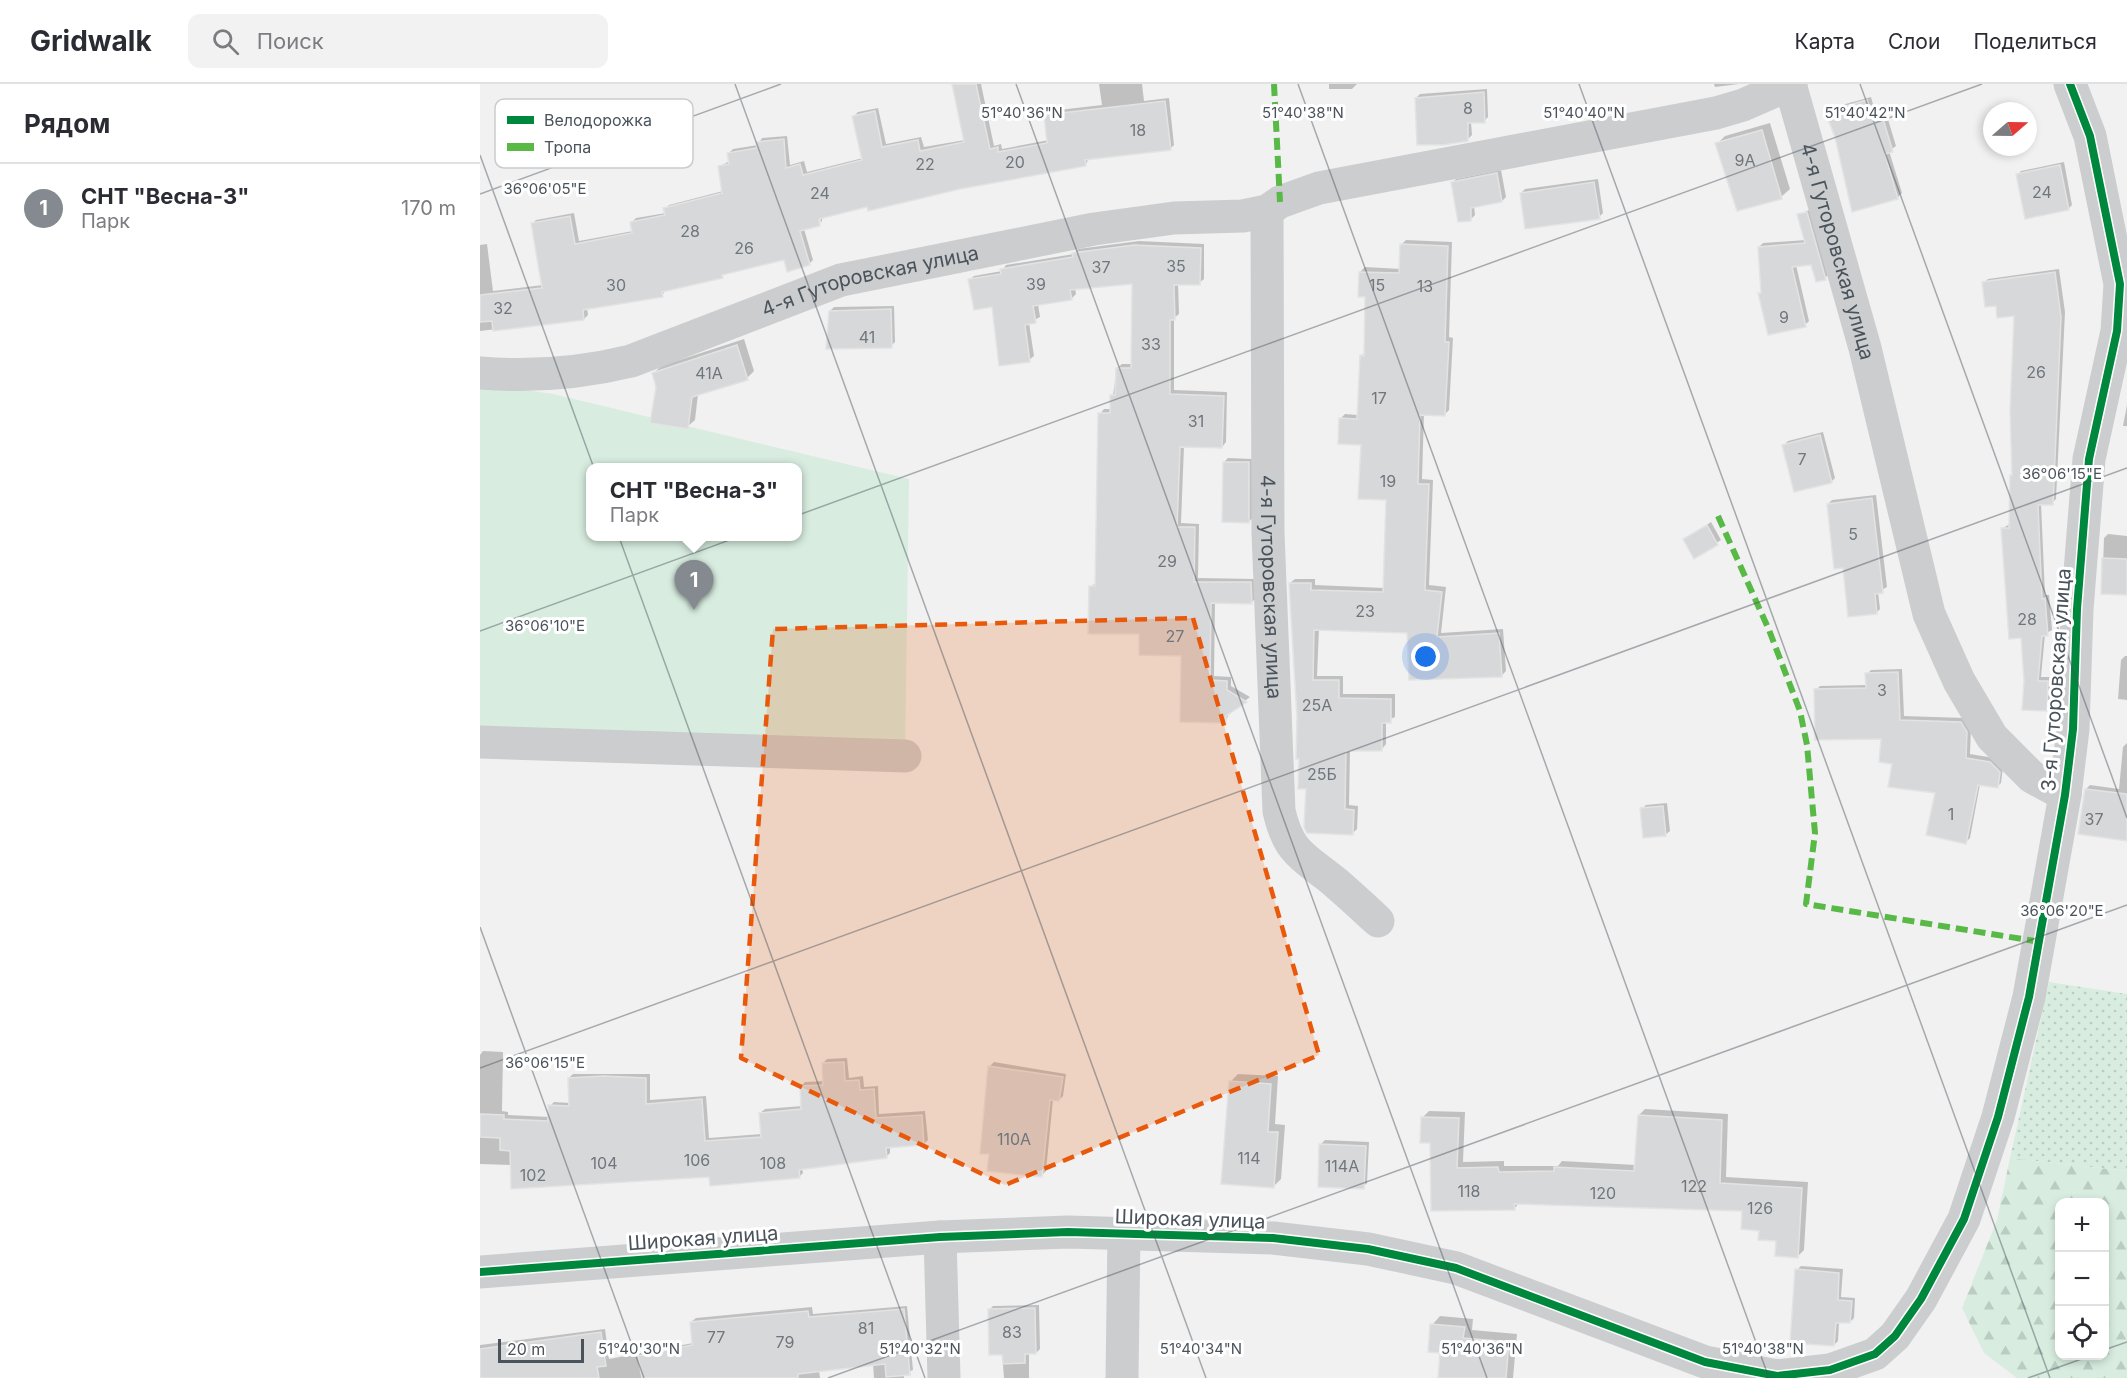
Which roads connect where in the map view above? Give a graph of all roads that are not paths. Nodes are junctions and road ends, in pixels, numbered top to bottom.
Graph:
1 (1791, 84) edge
2 (2070, 84) edge
3 (1267, 211) junction
4 (2122, 331) edge
5 (480, 373) edge
6 (480, 742) edge
7 (905, 756) dead end
8 (2065, 795) junction
9 (1378, 921) dead end
10 (1124, 1233) junction
11 (940, 1237) junction
12 (480, 1272) edge
13 (1879, 1366) edge
14 (944, 1378) edge
15 (1122, 1378) edge

1 - 3 street, 4-я Гуторовская улица
1 - 8 street, 4-я Гуторовская улица
2 - 4 street, 3-я Гуторовская улица
3 - 5 street, 4-я Гуторовская улица
3 - 9 street, 4-я Гуторовская улица
4 - 8 street, 3-я Гуторовская улица
6 - 7 street
8 - 13 street, 3-я Гуторовская улица
10 - 11 street, Широкая улица
10 - 13 street, Широкая улица
10 - 15 street
11 - 12 street, Широкая улица
11 - 14 street

